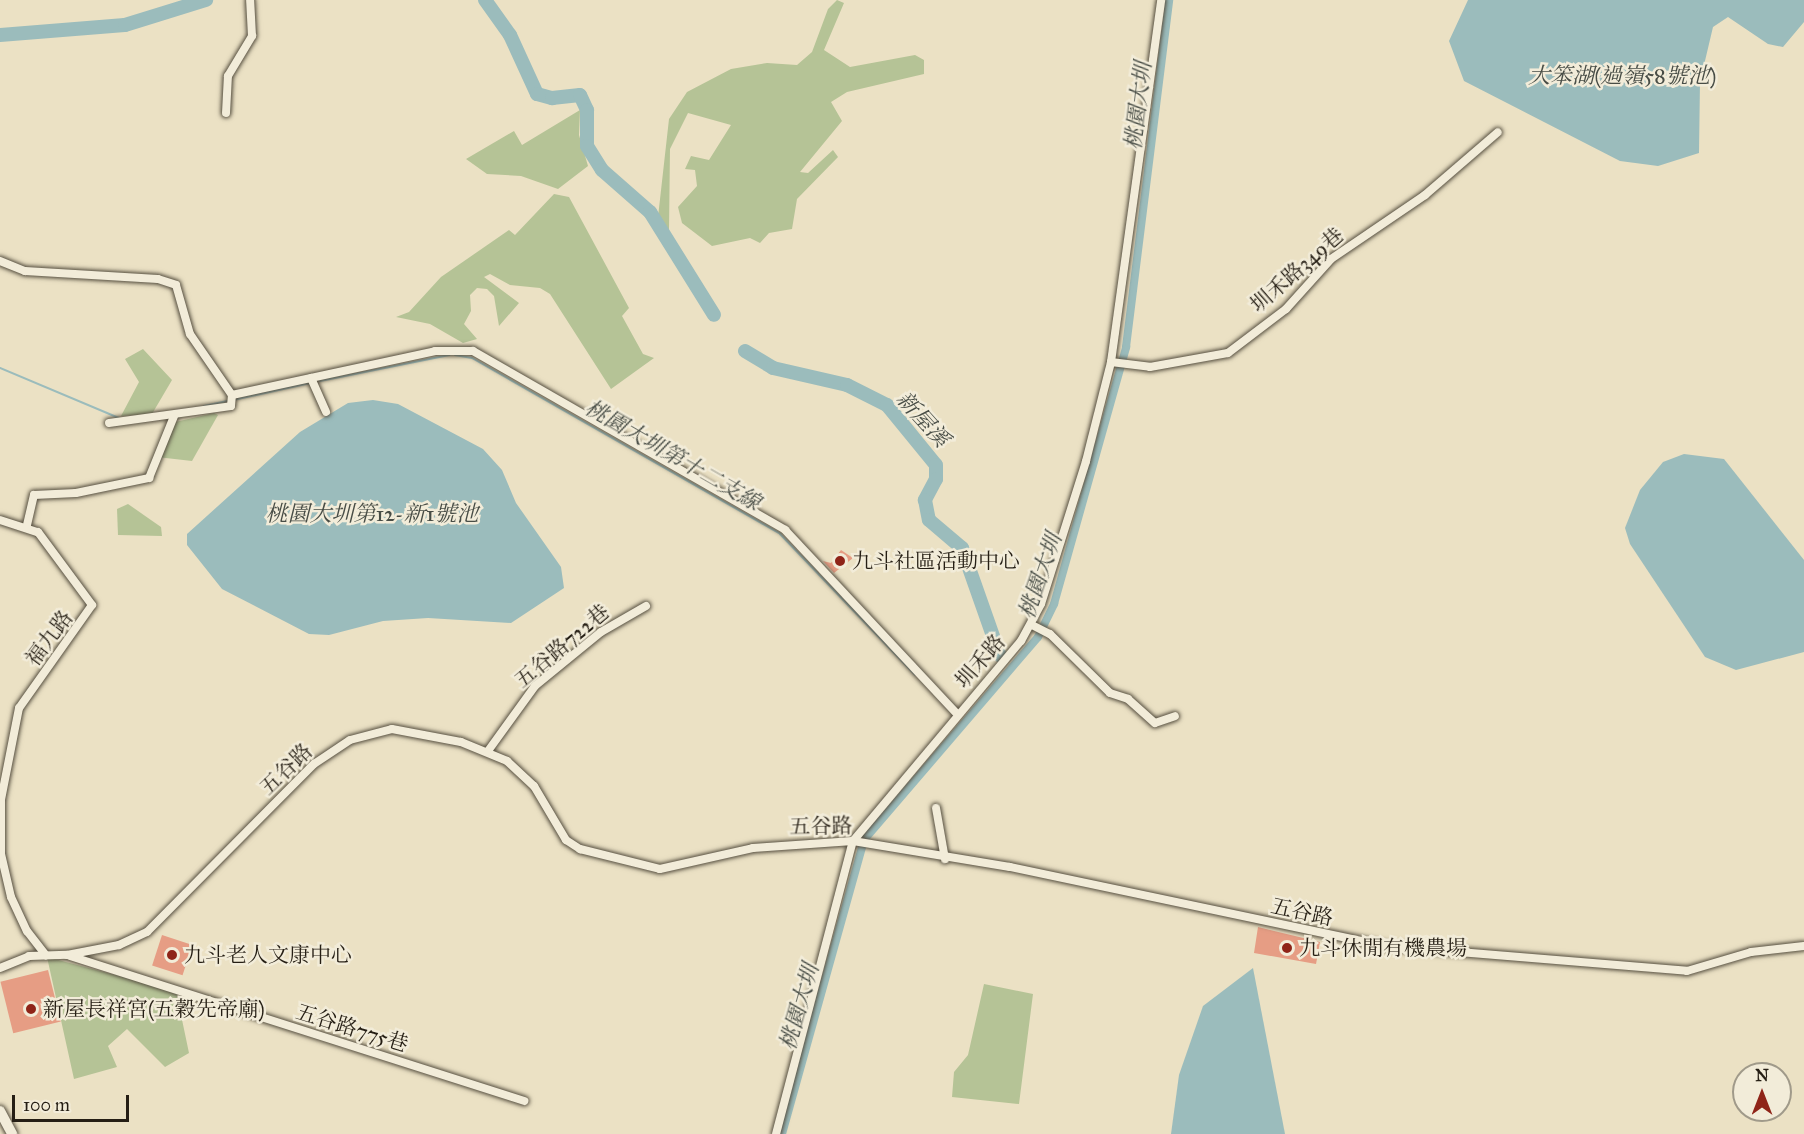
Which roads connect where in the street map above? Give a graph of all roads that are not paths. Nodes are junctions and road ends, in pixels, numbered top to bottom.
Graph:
1 (250, 0) edge
2 (1161, 0) edge
3 (226, 113) dead end
4 (1498, 132) dead end
5 (0, 261) edge
6 (1113, 363) junction
7 (311, 378) junction
8 (232, 395) junction
9 (326, 412) dead end
10 (174, 416) junction
11 (109, 423) dead end
12 (0, 520) edge
13 (27, 525) junction
14 (646, 606) dead end
15 (1034, 626) junction
16 (957, 714) junction
17 (1175, 716) dead end
18 (488, 751) junction
19 (936, 808) dead end
20 (858, 842) junction
21 (945, 859) junction
22 (1804, 946) edge
23 (46, 955) junction
24 (67, 955) junction
25 (0, 968) edge
26 (524, 1101) dead end
27 (0, 1112) edge
28 (12, 1134) edge
29 (776, 1134) edge

1 - 3 street
2 - 6 street, 圳禾路
4 - 6 street, 圳禾路349巷
5 - 8 street
6 - 15 street, 圳禾路
7 - 8 street
7 - 9 street
7 - 16 street
8 - 10 street
10 - 11 street
10 - 13 street
12 - 13 street
13 - 23 street, 福九路
14 - 18 street, 五谷路722巷
15 - 16 street, 圳禾路
15 - 17 street
16 - 20 street, 圳禾路
18 - 20 street, 五谷路
18 - 24 street, 五谷路
19 - 21 street
20 - 21 street, 五谷路
20 - 29 street, 圳禾路
21 - 22 street, 五谷路
23 - 24 street, 五谷路
23 - 25 street, 五谷路
24 - 26 street, 五谷路775巷
27 - 28 street

